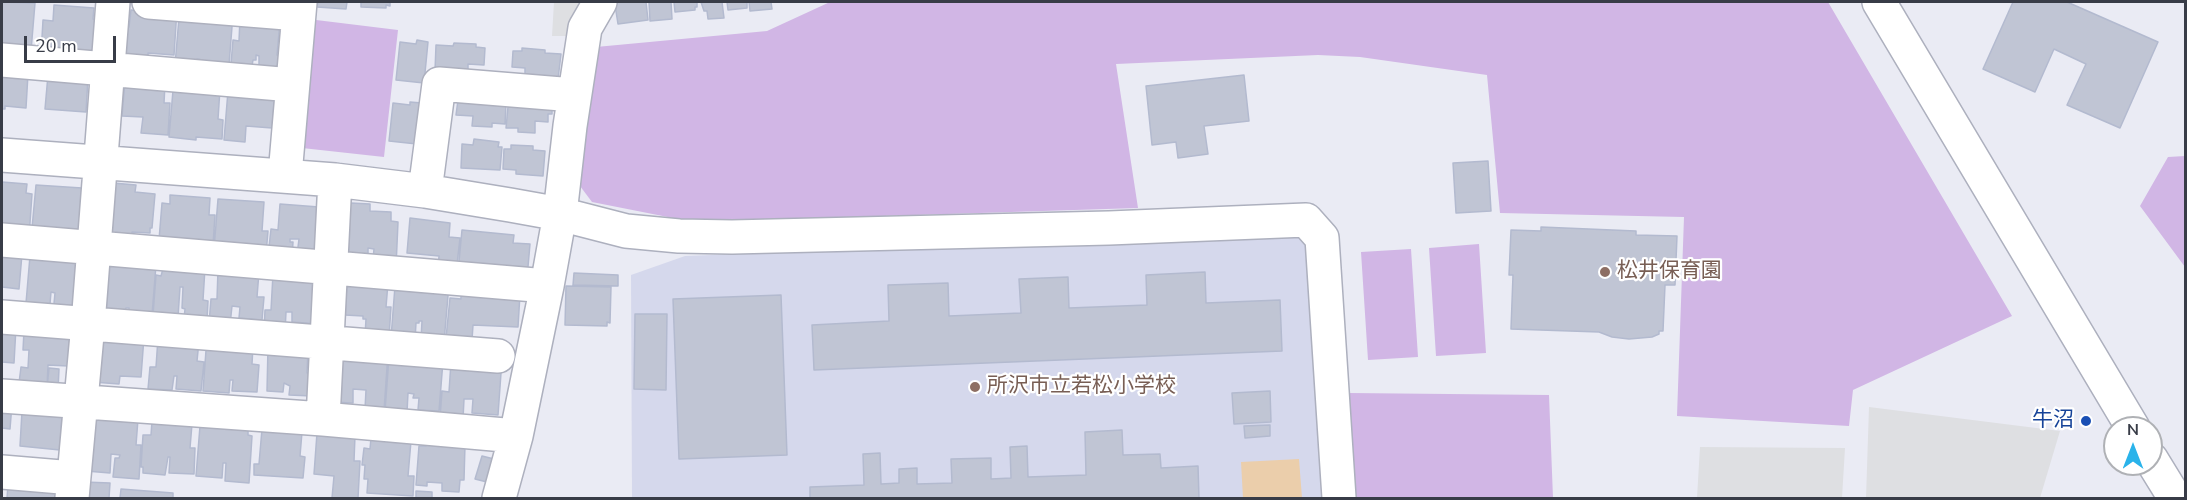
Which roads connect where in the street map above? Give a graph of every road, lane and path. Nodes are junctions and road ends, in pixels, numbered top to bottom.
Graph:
1 (114, 2) edge
2 (149, 2) edge
3 (600, 2) edge
4 (1878, 2) edge
5 (300, 8) edge
6 (2, 60) edge
7 (108, 70) junction
8 (292, 85) junction
9 (574, 95) junction
10 (2, 155) edge
11 (100, 162) junction
12 (285, 175) junction
13 (335, 180) junction
14 (425, 191) junction
15 (560, 214) junction
16 (2, 240) edge
17 (93, 248) junction
18 (329, 267) junction
19 (548, 286) junction
20 (2, 316) edge
21 (88, 324) junction
22 (327, 342) junction
23 (498, 356) dead end
24 (2, 396) edge
25 (81, 401) junction
26 (2126, 416) edge
27 (323, 419) junction
28 (516, 436) junction
29 (2, 472) edge
30 (2161, 476) edge
31 (73, 488) edge
32 (498, 498) edge
33 (1339, 498) edge
34 (2175, 498) edge

1 - 7 street
2 - 5 street
3 - 9 street
4 - 26 street
5 - 8 street
6 - 7 street
7 - 8 street
7 - 11 street
8 - 12 street
9 - 14 street
9 - 15 street
10 - 11 street
11 - 12 street
11 - 17 street
12 - 13 street
13 - 14 street
13 - 18 street
14 - 15 street
15 - 19 street
15 - 33 street
16 - 17 street
17 - 18 street
17 - 21 street
18 - 19 street
18 - 22 street
19 - 28 street
20 - 21 street
21 - 22 street
21 - 25 street
22 - 23 street
22 - 27 street
24 - 25 street
25 - 27 street
25 - 31 street
27 - 28 street
28 - 32 street
29 - 31 street
30 - 34 street

